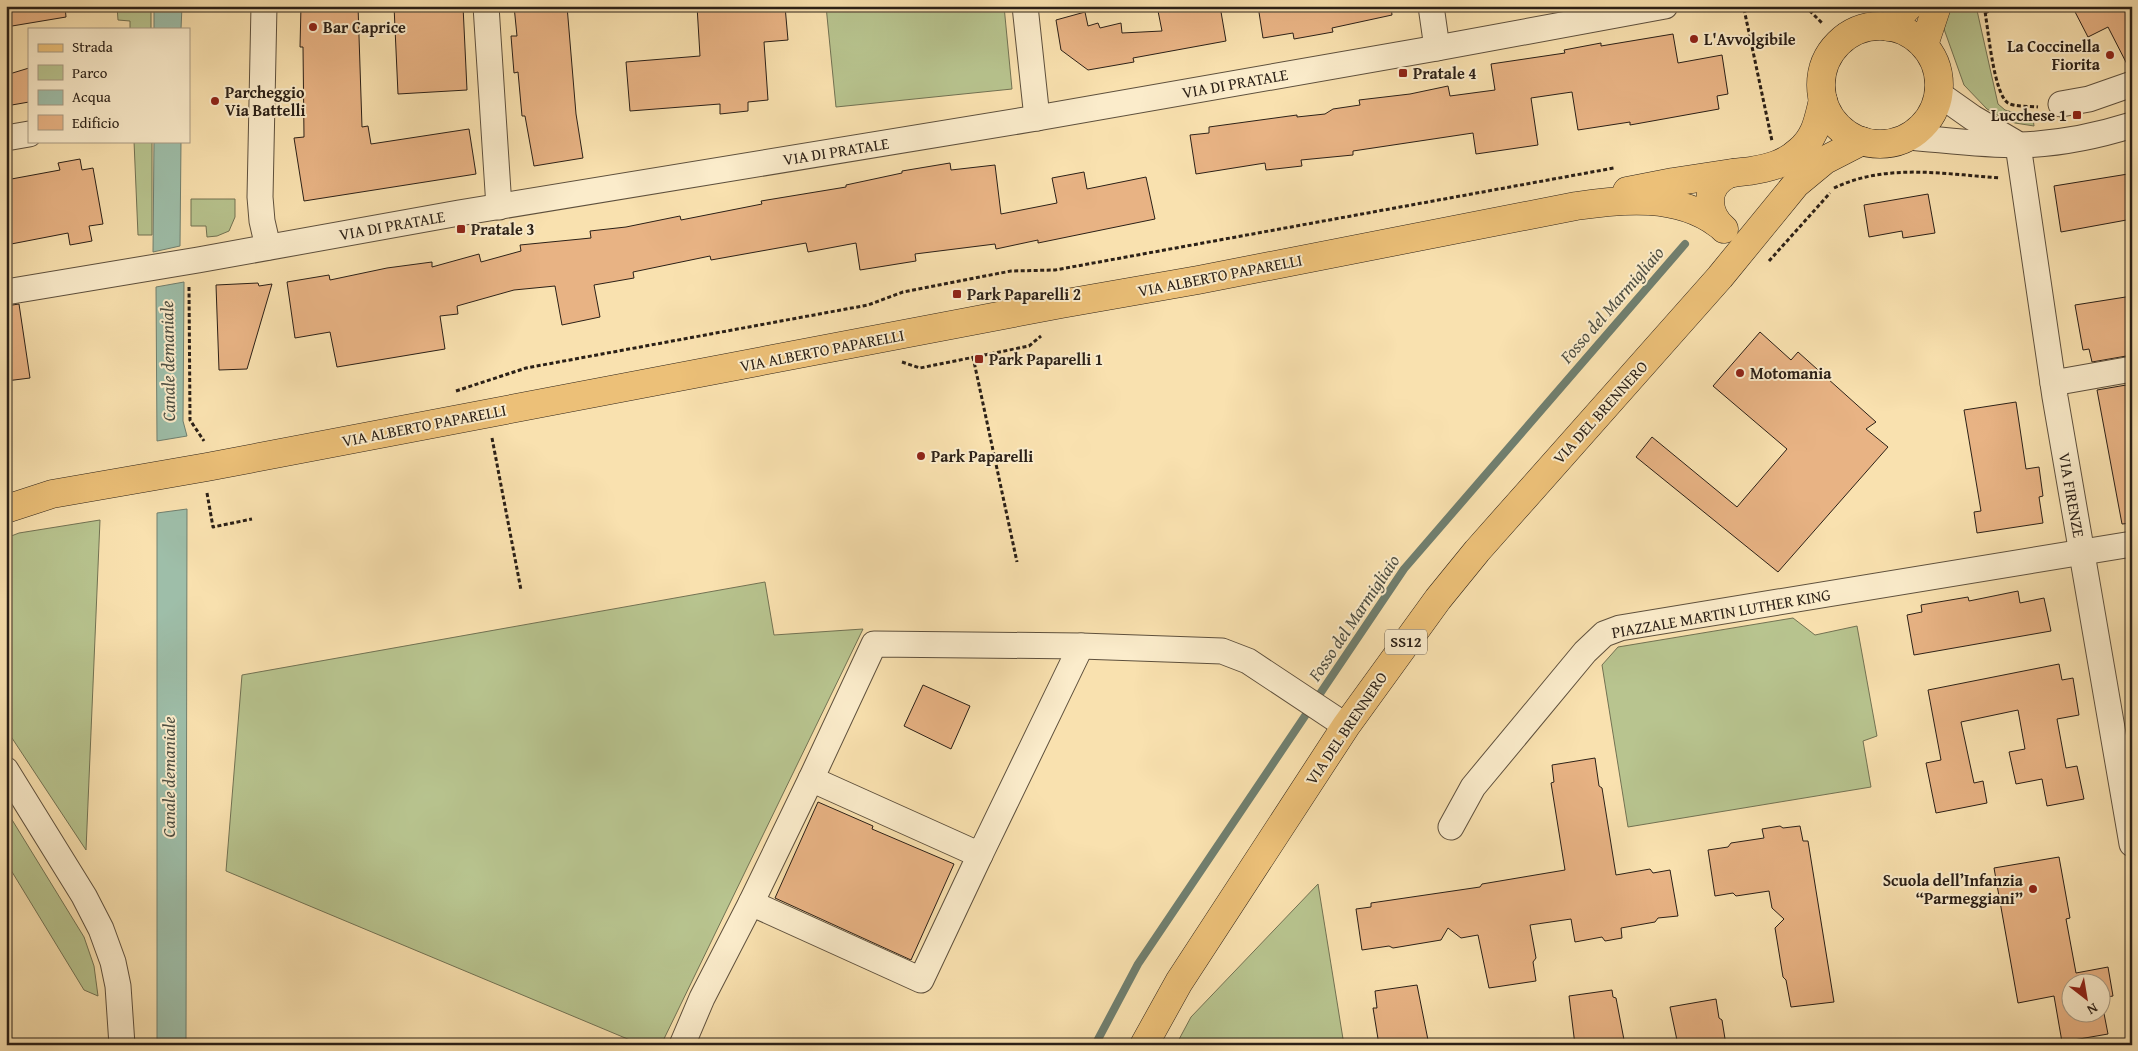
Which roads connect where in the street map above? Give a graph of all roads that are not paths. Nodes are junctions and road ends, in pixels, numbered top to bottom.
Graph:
1 (264, 6) edge
2 (486, 6) edge
3 (1025, 6) edge
4 (1431, 6) edge
5 (1665, 6) edge
6 (1909, 6) edge
7 (1937, 6) edge
8 (1889, 27) junction
9 (1924, 45) junction
10 (1437, 48) junction
11 (2132, 84) edge
12 (1939, 94) junction
13 (1823, 100) junction
14 (2051, 105) road end
15 (1037, 118) junction
16 (2132, 125) edge
17 (28, 134) edge
18 (6, 138) edge
19 (1908, 138) junction
20 (1862, 141) junction
21 (2018, 145) junction
22 (1732, 173) junction
23 (1592, 204) junction
24 (498, 207) junction
25 (1718, 224) junction
26 (1762, 224) junction
27 (268, 247) junction
28 (1720, 277) junction
29 (6, 292) edge
30 (2132, 368) edge
31 (2053, 383) junction
32 (6, 494) edge
33 (52, 494) junction
34 (6, 509) edge
35 (2132, 544) edge
36 (2081, 551) junction
37 (1081, 646) junction
38 (1346, 726) junction
39 (6, 770) edge
40 (811, 779) junction
41 (1452, 827) dead end
42 (2132, 844) edge
43 (980, 855) junction
44 (751, 903) junction
45 (688, 1043) edge
46 (122, 1045) edge
47 (1144, 1045) edge

1 - 27 street
2 - 24 street
3 - 15 street
4 - 10 street
5 - 10 street, VIA DI PRATALE
6 - 8 main road
7 - 9 main road
8 - 9 main road
8 - 13 main road
9 - 12 main road
10 - 15 street, VIA DI PRATALE
11 - 14 street
12 - 19 main road
12 - 21 street
13 - 20 main road
13 - 22 main road
15 - 24 street, VIA DI PRATALE
16 - 21 street
17 - 18 street
19 - 20 main road
19 - 21 street
20 - 26 main road, VIA DEL BRENNERO
21 - 31 street, VIA FIRENZE
22 - 23 main road, VIA ALBERTO PAPARELLI
22 - 25 main road
23 - 25 main road, VIA ALBERTO PAPARELLI
23 - 33 main road, VIA ALBERTO PAPARELLI
24 - 27 street, VIA DI PRATALE
25 - 26 main road, VIA DEL BRENNERO
25 - 28 main road
26 - 28 main road, VIA DEL BRENNERO
27 - 29 street, VIA DI PRATALE
28 - 38 main road, VIA DEL BRENNERO / SS12
30 - 31 street
31 - 36 street, VIA FIRENZE
32 - 33 main road, VIA ALBERTO PAPARELLI
33 - 34 main road, VIA ALBERTO PAPARELLI
35 - 36 street, PIAZZALE MARTIN LUTHER KING
36 - 41 street, PIAZZALE MARTIN LUTHER KING
36 - 42 street, VIA FIRENZE
37 - 38 street
37 - 40 street
37 - 43 street
38 - 47 main road, VIA DEL BRENNERO / SS12
39 - 46 street
40 - 43 street
40 - 44 street
43 - 44 street
44 - 45 street

